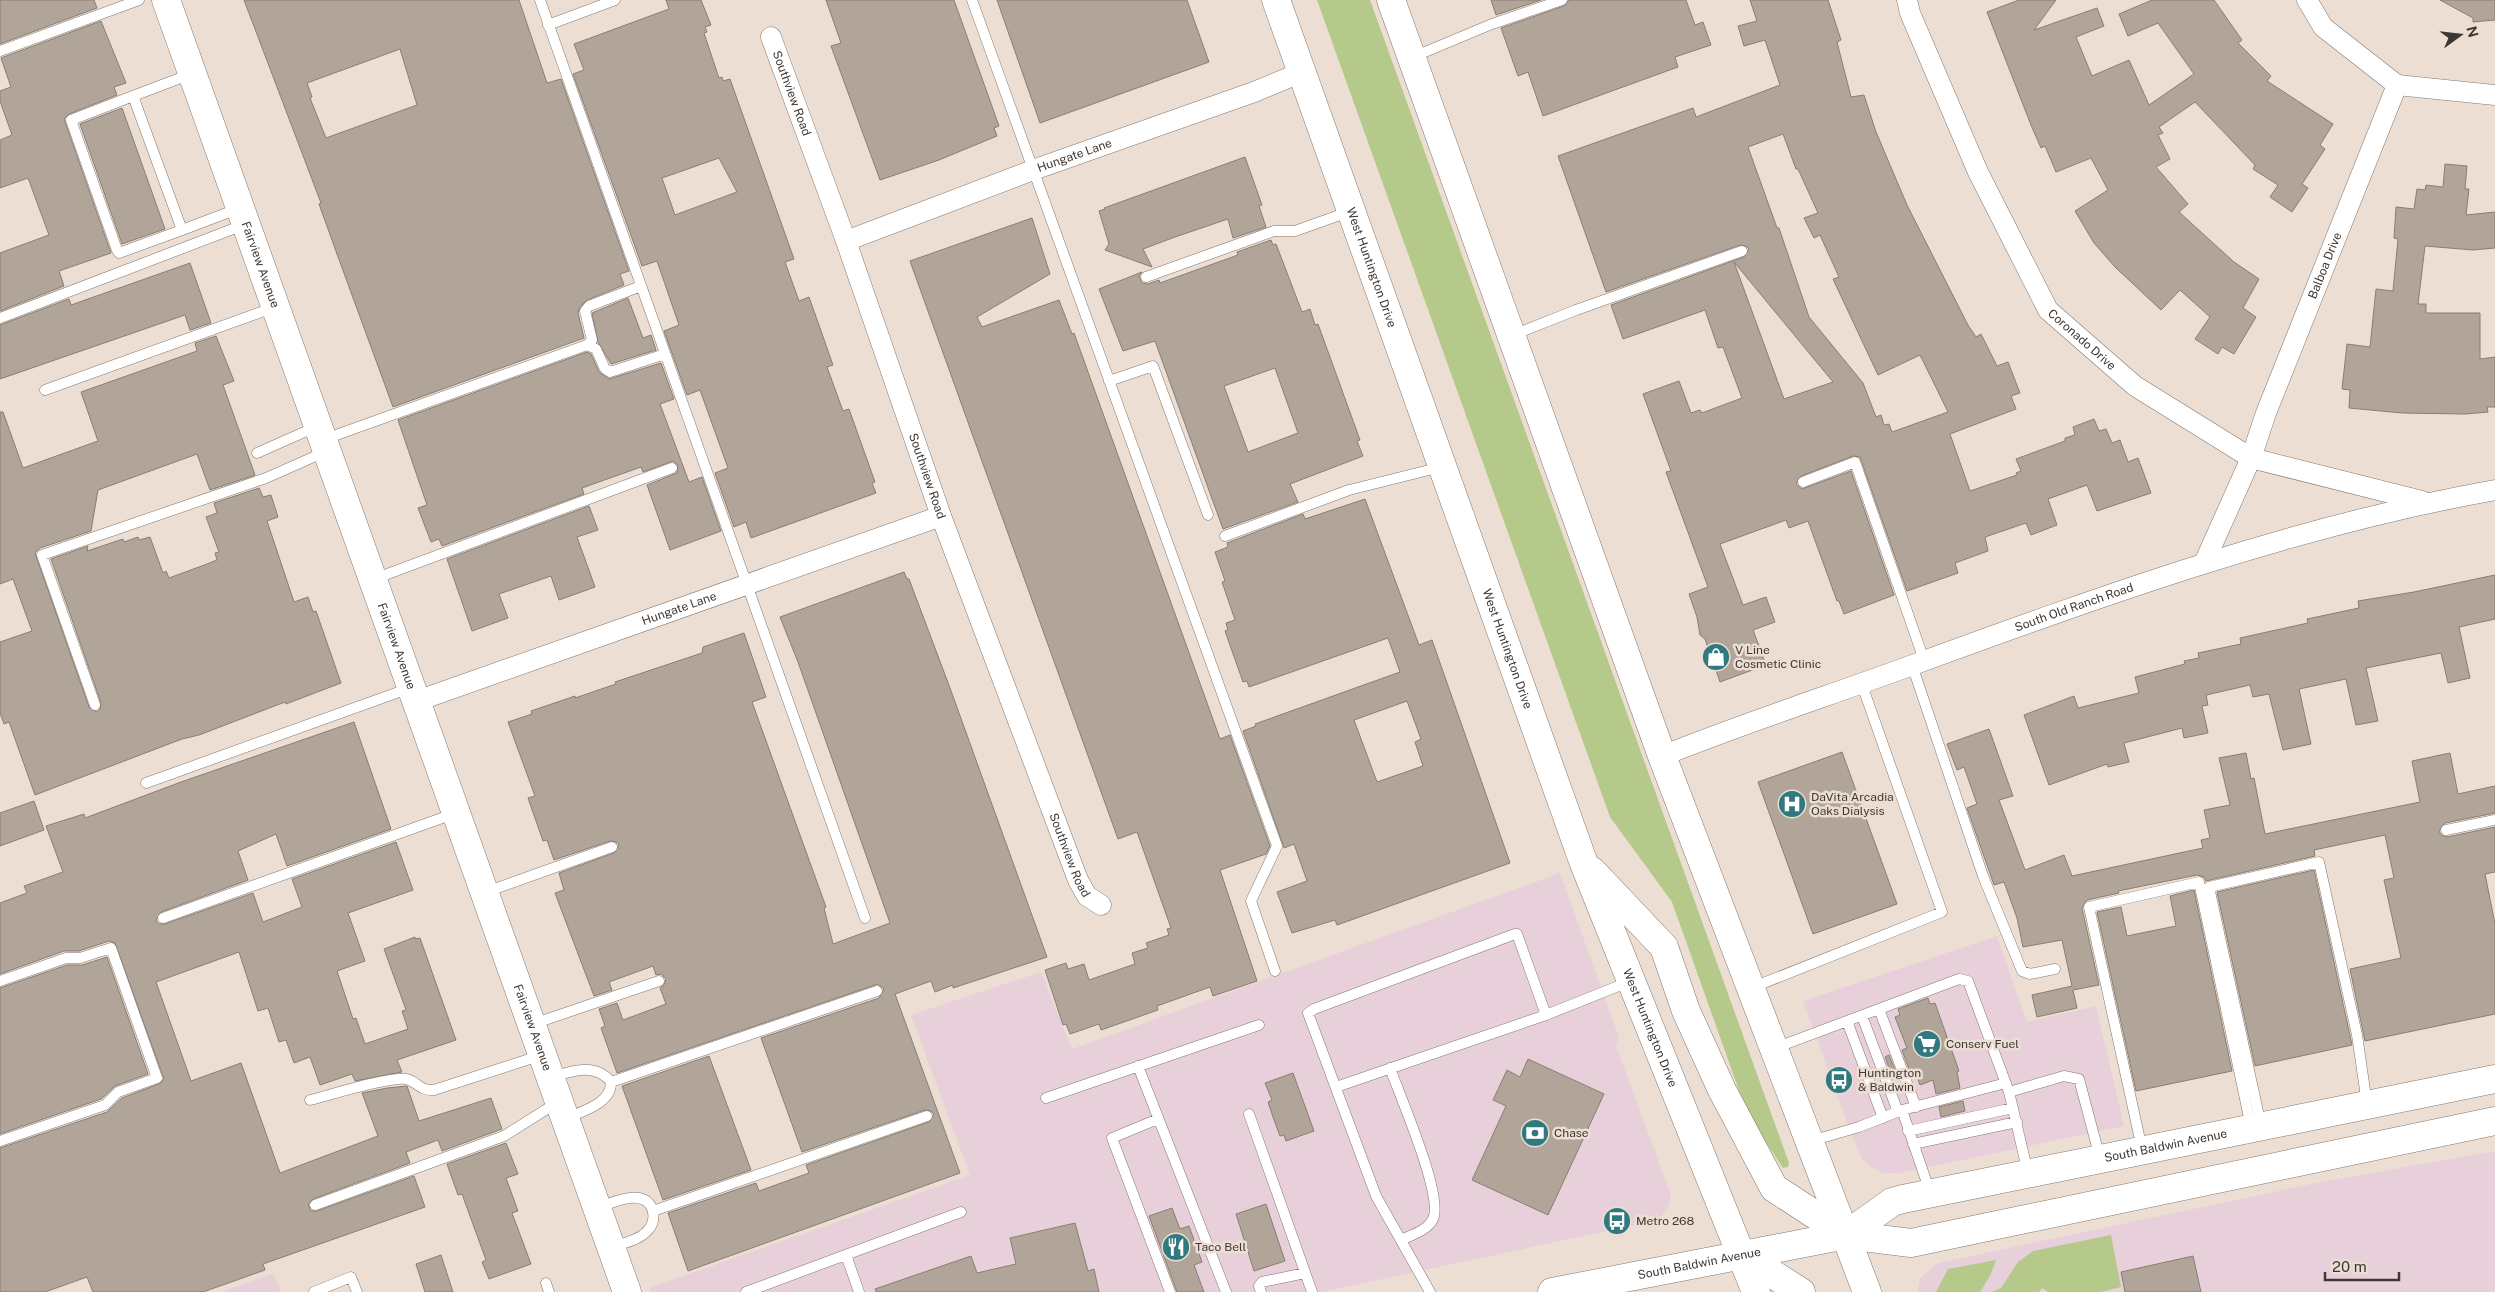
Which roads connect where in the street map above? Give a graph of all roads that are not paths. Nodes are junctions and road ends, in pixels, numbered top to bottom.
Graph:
1 (138, 0) edge
2 (166, 0) edge
3 (540, 0) edge
4 (616, 0) edge
5 (972, 0) edge
6 (1276, 0) edge
7 (1391, 0) edge
8 (1562, 0) edge
9 (1906, 0) edge
10 (2307, 0) edge
11 (548, 24) junction
12 (771, 37) dead end
13 (0, 51) edge
14 (1412, 57) junction
15 (1302, 72) junction
16 (192, 74) junction
17 (2397, 86) junction
18 (2495, 95) edge
19 (133, 96) junction
20 (1033, 170) junction
21 (1352, 211) junction
22 (244, 216) junction
23 (182, 230) junction
24 (846, 241) junction
25 (1742, 251) dead end
26 (1146, 277) dead end
27 (641, 286) junction
28 (276, 307) junction
29 (0, 318) edge
30 (1513, 335) junction
31 (587, 345) junction
32 (665, 354) junction
33 (1109, 381) junction
34 (45, 390) dead end
35 (323, 439) junction
36 (257, 453) dead end
37 (2251, 458) junction
38 (1442, 467) junction
39 (672, 468) dead end
40 (1803, 482) dead end
41 (2495, 490) edge
42 (2426, 502) junction
43 (1208, 515) dead end
44 (941, 516) junction
45 (1225, 536) dead end
46 (2205, 561) junction
47 (374, 579) junction
48 (747, 584) junction
49 (1918, 662) junction
50 (1861, 682) junction
51 (414, 694) junction
52 (95, 705) dead end
53 (1662, 756) junction
54 (146, 783) dead end
55 (457, 813) junction
56 (2495, 820) edge
57 (2446, 830) dead end
58 (612, 847) dead end
59 (1583, 861) junction
60 (485, 893) junction
61 (1101, 905) dead end
62 (163, 918) dead end
63 (865, 918) dead end
64 (2055, 969) dead end
65 (1275, 971) dead end
66 (0, 981) edge
67 (659, 981) dead end
68 (1631, 981) junction
69 (1751, 988) junction
70 (877, 991) dead end
71 (1878, 1009) junction
72 (1546, 1015) junction
73 (1862, 1016) junction
74 (1847, 1022) junction
75 (532, 1024) junction
76 (1258, 1025) dead end
77 (1774, 1049) junction
78 (1138, 1066) junction
79 (1390, 1068) junction
80 (2495, 1078) edge
81 (611, 1082) junction
82 (1336, 1087) junction
83 (2008, 1087) junction
84 (555, 1088) junction
85 (1046, 1098) dead end
86 (310, 1100) dead end
87 (2367, 1105) junction
88 (1916, 1107) junction
89 (2013, 1108) junction
90 (1900, 1111) junction
91 (1249, 1114) dead end
92 (927, 1116) dead end
93 (1883, 1118) junction
94 (1158, 1119) junction
95 (2016, 1122) junction
96 (2495, 1122) edge
97 (2256, 1127) junction
98 (1908, 1131) junction
99 (0, 1141) edge
100 (1810, 1142) junction
101 (1913, 1144) junction
102 (2142, 1150) junction
103 (2100, 1159) junction
104 (2028, 1173) junction
105 (1930, 1193) junction
106 (315, 1205) dead end
107 (597, 1208) junction
108 (653, 1211) junction
109 (960, 1212) dead end
110 (1846, 1235) junction
111 (1401, 1240) junction
112 (612, 1248) junction
113 (1741, 1254) junction
114 (846, 1255) junction
115 (1305, 1273) junction
116 (314, 1292) edge
117 (356, 1292) edge
118 (627, 1292) edge
119 (746, 1292) edge
120 (859, 1292) edge
121 (1170, 1292) edge
122 (1226, 1292) edge
123 (1261, 1292) edge
124 (1312, 1292) edge
125 (1430, 1292) edge
126 (1552, 1292) edge
127 (1756, 1292) edge
128 (1801, 1292) edge
129 (1867, 1292) edge

1 - 13 lane
2 - 16 main road, Fairview Avenue
3 - 11 lane
4 - 11 lane
5 - 20 lane
6 - 15 main road, West Huntington Drive
7 - 14 main road
8 - 14 lane
9 - 37 street, Coronado Drive
10 - 17 street
11 - 27 lane
12 - 24 street, Southview Road
14 - 30 main road
15 - 20 street, Hungate Lane
15 - 21 main road, West Huntington Drive
16 - 19 lane
16 - 22 main road, Fairview Avenue
17 - 18 street
17 - 37 street, Balboa Drive
19 - 23 lane
19 - 23 lane
20 - 24 street, Hungate Lane
20 - 33 lane
21 - 26 lane
21 - 38 main road, West Huntington Drive
22 - 23 lane
22 - 28 main road, Fairview Avenue
22 - 29 lane
24 - 44 street, Southview Road
25 - 30 lane
27 - 31 lane
27 - 32 lane
28 - 34 lane
28 - 35 main road, Fairview Avenue
30 - 53 main road
31 - 32 lane
31 - 35 lane
32 - 48 lane
33 - 43 lane
33 - 65 lane
35 - 36 lane
35 - 47 main road, Fairview Avenue
35 - 52 lane
37 - 42 street, Coronado Drive
37 - 46 street, Balboa Drive
38 - 45 lane
38 - 59 main road, West Huntington Drive
39 - 47 lane
40 - 49 lane
41 - 42 street, South Old Ranch Road
42 - 46 street, South Old Ranch Road
44 - 48 street, Hungate Lane
44 - 61 street, Southview Road
46 - 49 street, South Old Ranch Road
47 - 51 main road, Fairview Avenue
48 - 51 street, Hungate Lane
48 - 63 lane
49 - 50 street, South Old Ranch Road
49 - 64 lane
50 - 53 street, South Old Ranch Road
50 - 69 lane
51 - 54 lane
51 - 55 main road, Fairview Avenue
53 - 69 main road
55 - 60 main road, Fairview Avenue
55 - 62 lane
56 - 57 lane
58 - 60 lane
59 - 68 main road, West Huntington Drive
59 - 110 main road
60 - 75 main road, Fairview Avenue
66 - 99 lane
67 - 75 lane
68 - 72 lane
68 - 113 main road, West Huntington Drive
69 - 77 main road
70 - 81 lane
71 - 73 lane
71 - 83 lane
71 - 88 lane
72 - 79 lane
72 - 82 lane
73 - 74 lane
73 - 90 lane
74 - 77 lane
74 - 93 lane
75 - 84 main road, Fairview Avenue
76 - 78 lane
77 - 100 main road
78 - 85 lane
78 - 94 lane
79 - 82 lane
79 - 111 lane
80 - 87 main road, South Baldwin Avenue
81 - 84 lane
81 - 84 lane
82 - 111 lane
83 - 88 lane
83 - 89 lane
83 - 103 lane
84 - 86 lane
84 - 106 lane
84 - 107 main road, Fairview Avenue
87 - 97 main road, South Baldwin Avenue
87 - 97 lane
88 - 90 lane
89 - 95 lane
89 - 98 lane
90 - 93 lane
90 - 98 lane
91 - 115 lane
92 - 108 lane
93 - 100 lane
94 - 121 lane
94 - 122 lane
95 - 101 lane
95 - 104 lane
96 - 110 main road, South Baldwin Avenue
97 - 102 main road, South Baldwin Avenue
97 - 102 lane
98 - 101 lane
100 - 110 main road
101 - 105 lane
102 - 103 main road, South Baldwin Avenue
103 - 104 main road, South Baldwin Avenue
104 - 105 main road, South Baldwin Avenue
105 - 110 main road, South Baldwin Avenue
107 - 108 lane
107 - 112 main road, Fairview Avenue
108 - 112 lane
109 - 114 lane
110 - 113 main road, South Baldwin Avenue
110 - 129 main road
111 - 125 lane
112 - 118 main road, Fairview Avenue
113 - 126 main road, South Baldwin Avenue
113 - 127 main road, West Huntington Drive
113 - 128 main road
114 - 119 lane
114 - 120 lane
115 - 123 lane
115 - 124 lane
116 - 117 lane

